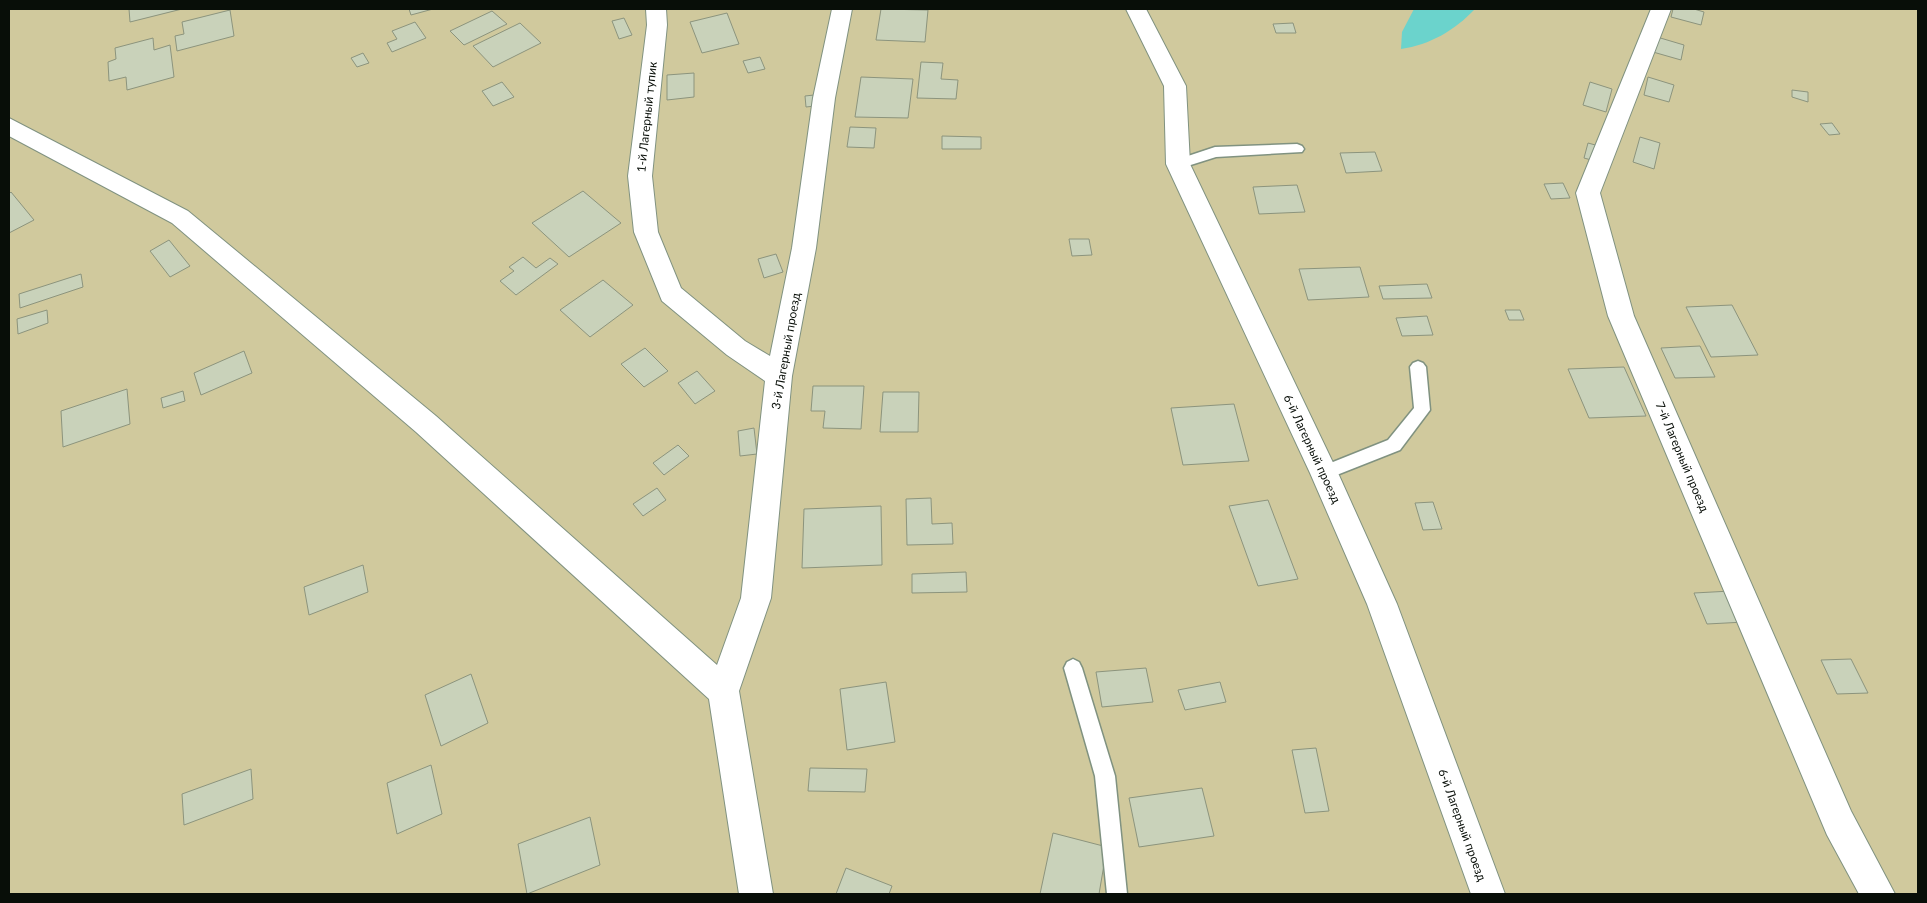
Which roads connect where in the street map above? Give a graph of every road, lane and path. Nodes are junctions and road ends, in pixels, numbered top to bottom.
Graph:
1 (656, 9) edge
2 (842, 9) edge
3 (1136, 9) edge
4 (1661, 9) edge
5 (9, 126) edge
6 (1296, 149) dead end
7 (1178, 164) junction
8 (1418, 367) dead end
9 (779, 376) junction
10 (1324, 473) junction
11 (1073, 668) dead end
12 (723, 691) junction
13 (756, 894) edge
14 (1118, 894) edge
15 (1488, 894) edge
16 (1878, 894) edge

1 - 9 street, 1-й Лагерный тупик
2 - 9 street, 3-й Лагерный проезд
3 - 7 street, 6-й Лагерный проезд
4 - 16 street, 7-й Лагерный проезд
5 - 12 street
6 - 7 lane
7 - 10 street, 6-й Лагерный проезд
8 - 10 lane
9 - 12 street, 3-й Лагерный проезд
10 - 15 street, 6-й Лагерный проезд
11 - 14 lane
12 - 13 street

